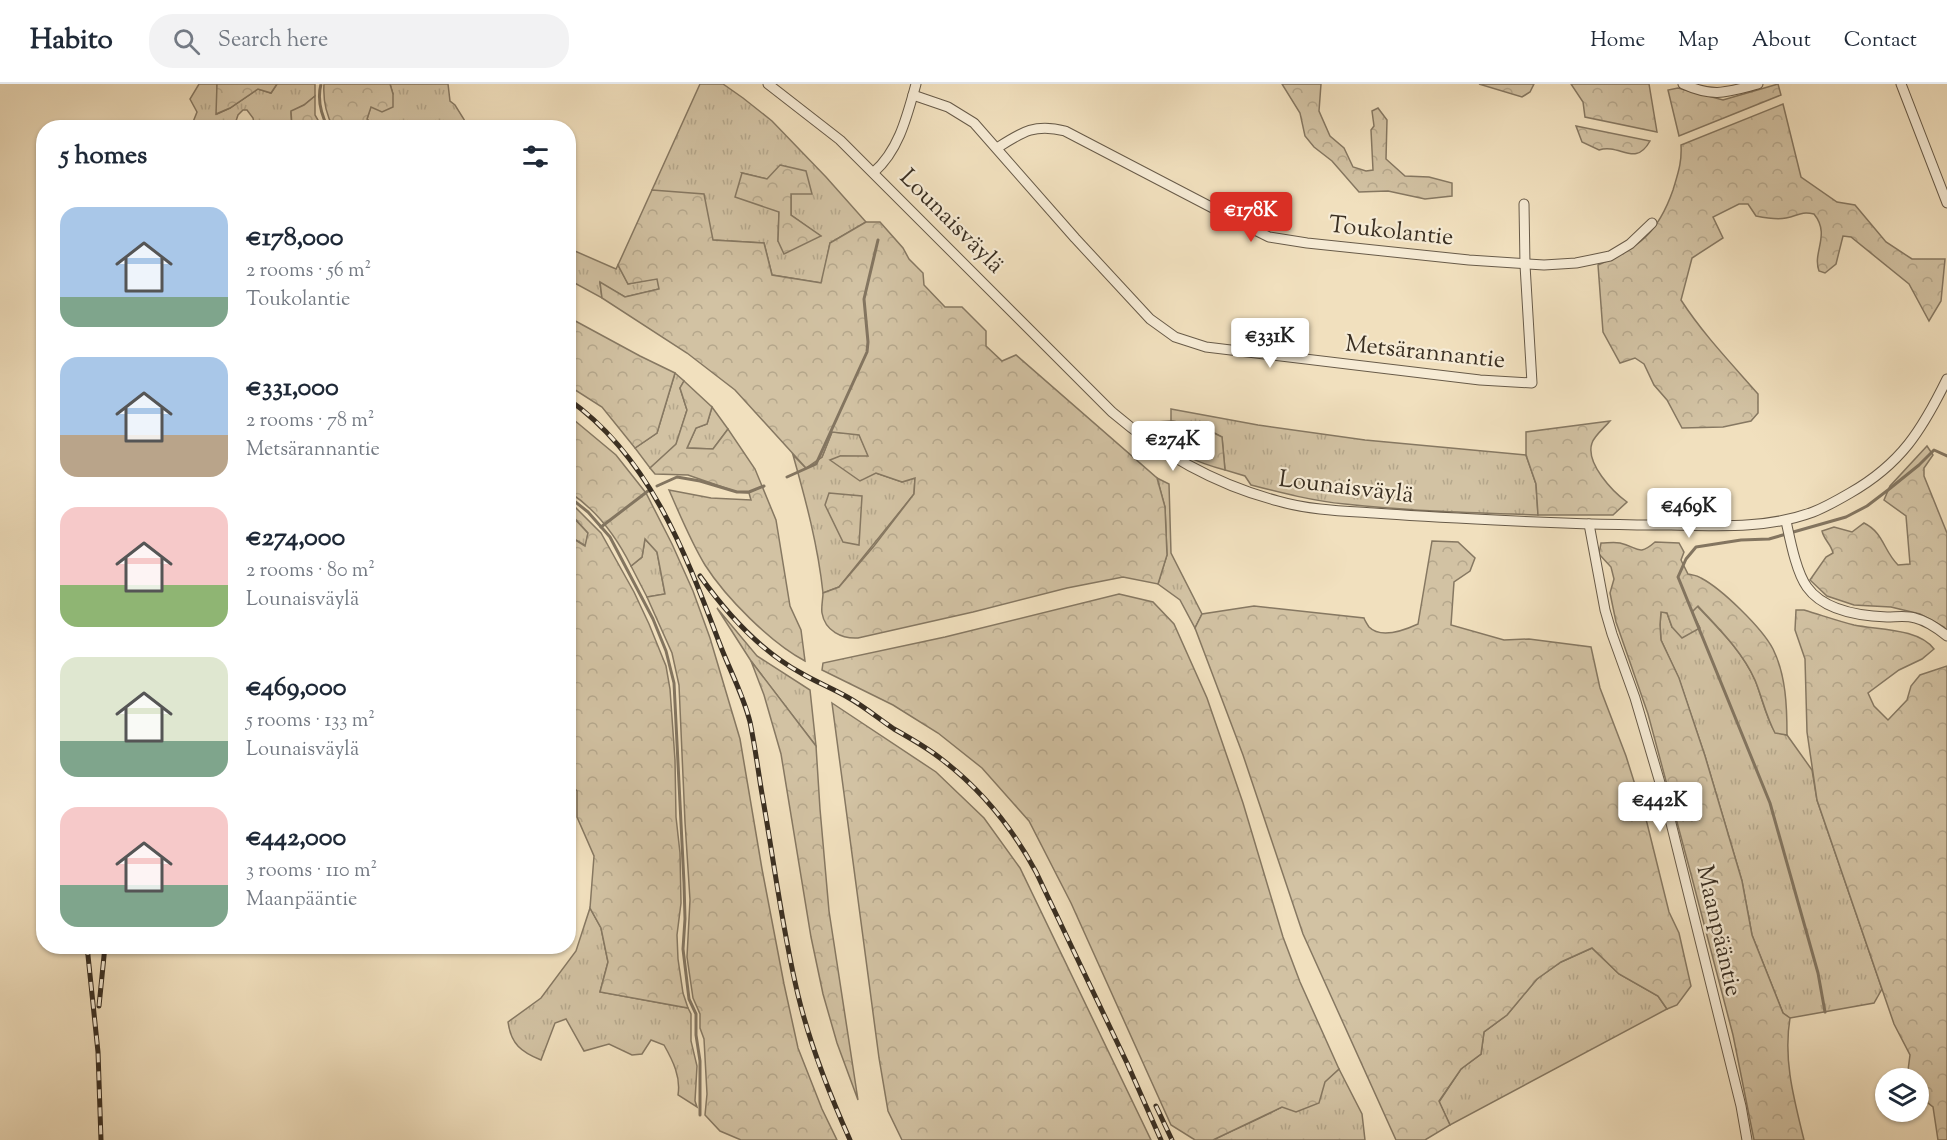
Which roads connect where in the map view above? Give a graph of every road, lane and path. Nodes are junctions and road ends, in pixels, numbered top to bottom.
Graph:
1 (916, 84) edge
2 (1683, 84) edge
3 (1758, 84) edge
4 (1901, 84) edge
5 (773, 85) edge
6 (913, 95) junction
7 (997, 148) junction
8 (874, 172) junction
9 (1524, 204) dead end
10 (1947, 204) edge
11 (1652, 223) dead end
12 (1525, 265) junction
13 (1947, 379) edge
14 (1786, 521) junction
15 (1589, 524) junction
16 (1947, 636) edge
17 (1747, 1140) edge

1 - 6 street
2 - 3 street
4 - 10 street
5 - 8 street, Lounaisväylä
6 - 7 street, Metsärannantie
6 - 8 street
7 - 12 street, Toukolantie
7 - 12 street, Metsärannantie
8 - 15 street, Lounaisväylä
9 - 12 street, Metsärannantie
11 - 12 street, Toukolantie
13 - 14 street, Lounaisväylä
14 - 15 street, Lounaisväylä
14 - 16 street
15 - 17 street, Maanpääntie

